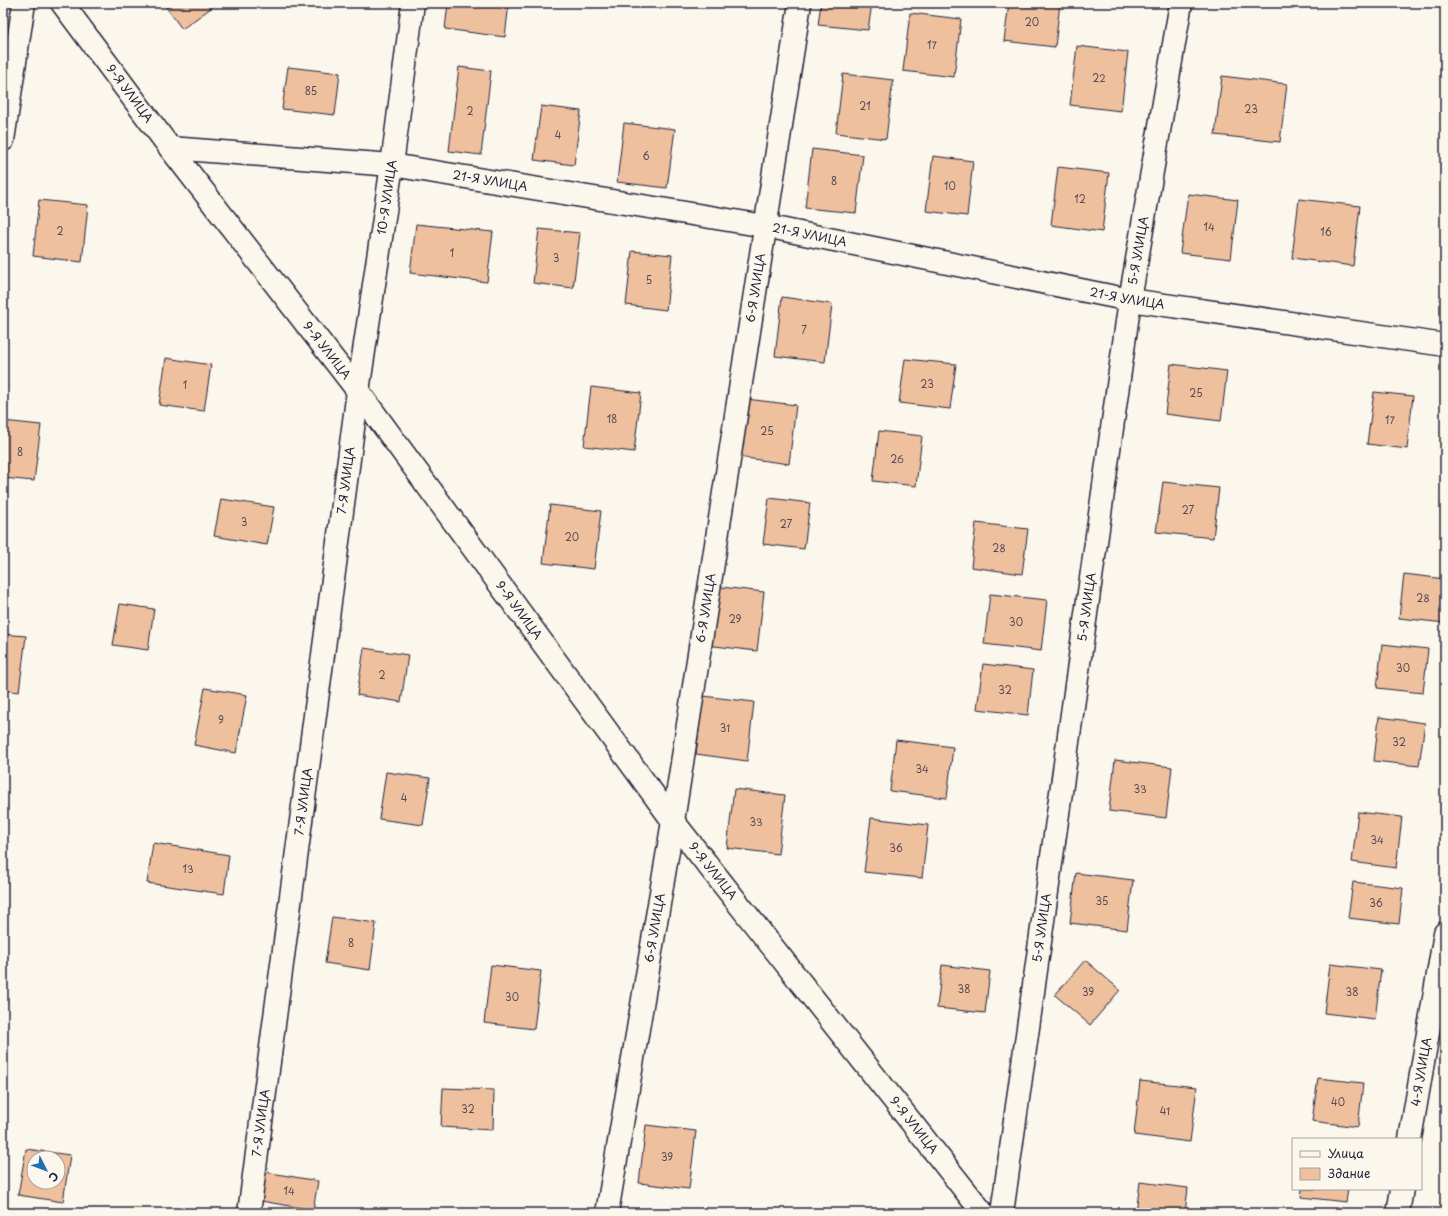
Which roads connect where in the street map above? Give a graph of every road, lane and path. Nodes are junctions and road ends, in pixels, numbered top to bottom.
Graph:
1 (24, 3) edge
2 (62, 3) edge
3 (413, 3) edge
4 (800, 3) edge
5 (1181, 3) edge
6 (3, 140) edge
7 (170, 148) junction
8 (392, 165) junction
9 (765, 226) junction
10 (1130, 300) junction
11 (1445, 345) edge
12 (358, 391) junction
13 (673, 821) junction
14 (1445, 933) edge
15 (1410, 1138) edge
16 (1402, 1190) edge
17 (249, 1213) edge
18 (608, 1213) edge
19 (983, 1213) edge
20 (1002, 1213) edge
21 (1398, 1213) edge

1 - 6 street
2 - 7 street, 9-Я УЛИЦА
3 - 8 street, 10-Я УЛИЦА
4 - 9 street, 6-Я УЛИЦА
5 - 10 street, 5-Я УЛИЦА
7 - 8 street, 21-Я УЛИЦА
7 - 12 street, 9-Я УЛИЦА
8 - 9 street, 21-Я УЛИЦА
8 - 12 street, 10-Я УЛИЦА
9 - 10 street, 21-Я УЛИЦА
9 - 13 street, 6-Я УЛИЦА
10 - 11 street, 21-Я УЛИЦА
10 - 20 street, 5-Я УЛИЦА
12 - 13 street, 9-Я УЛИЦА
12 - 17 street, 7-Я УЛИЦА
13 - 18 street, 6-Я УЛИЦА
13 - 19 street, 9-Я УЛИЦА
14 - 15 street, 4-Я УЛИЦА
16 - 21 street

